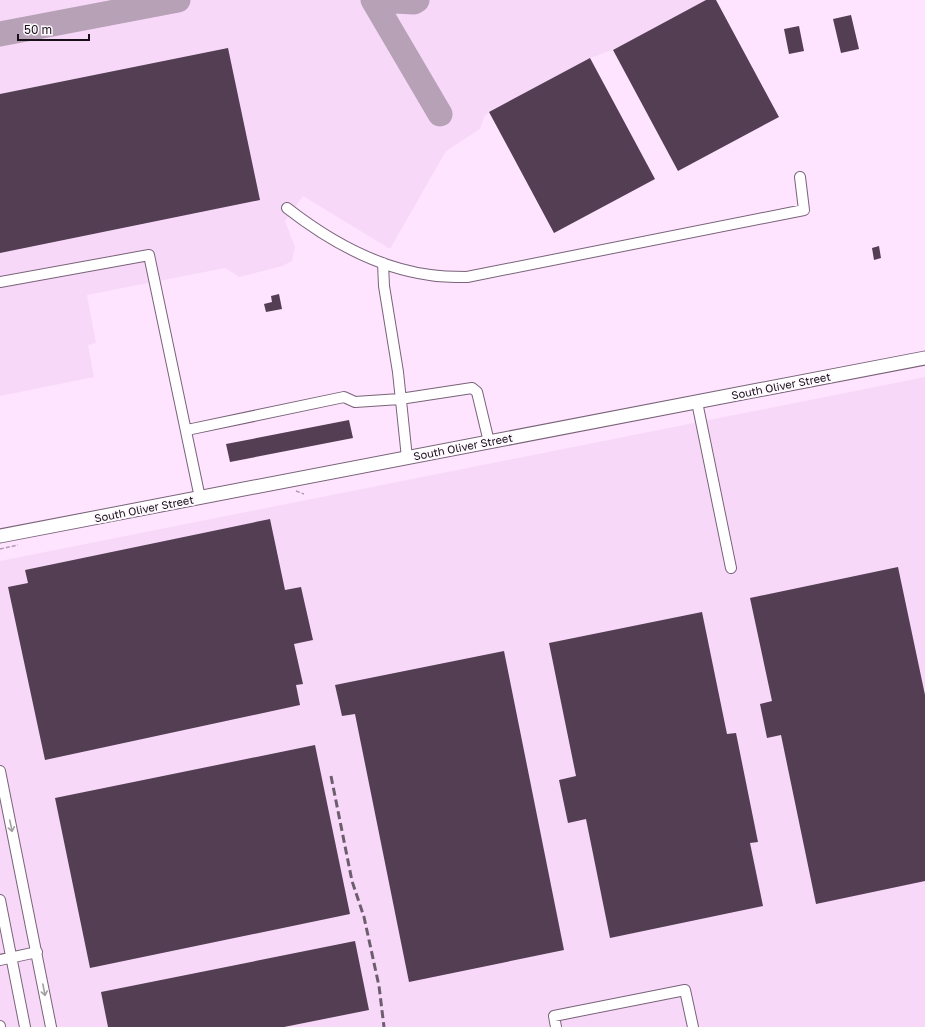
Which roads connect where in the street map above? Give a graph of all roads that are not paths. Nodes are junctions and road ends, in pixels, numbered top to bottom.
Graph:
1 (800, 177) dead end
2 (287, 208) dead end
3 (383, 264) junction
4 (0, 282) edge
5 (925, 358) edge
6 (400, 399) junction
7 (697, 402) junction
8 (187, 430) junction
9 (489, 442) junction
10 (407, 458) junction
11 (200, 498) junction
12 (0, 536) edge
13 (731, 568) dead end
14 (0, 771) edge
15 (2, 788) edge
16 (0, 900) edge
17 (37, 952) junction
18 (12, 958) junction
19 (0, 960) edge
20 (25, 1027) edge
21 (51, 1027) edge
22 (556, 1027) edge
23 (693, 1027) edge

1 - 3 lane
2 - 3 lane
3 - 6 lane
4 - 8 lane
5 - 7 main road, South Oliver Street
6 - 8 lane
6 - 9 lane
6 - 10 lane
7 - 9 main road, South Oliver Street
7 - 13 lane
8 - 11 lane
9 - 10 main road, South Oliver Street
10 - 11 main road, South Oliver Street
11 - 12 main road, South Oliver Street
14 - 15 lane
15 -> 17 lane
16 - 18 lane
17 - 18 lane
17 -> 21 lane
18 - 19 lane
18 - 20 lane
22 - 23 lane

